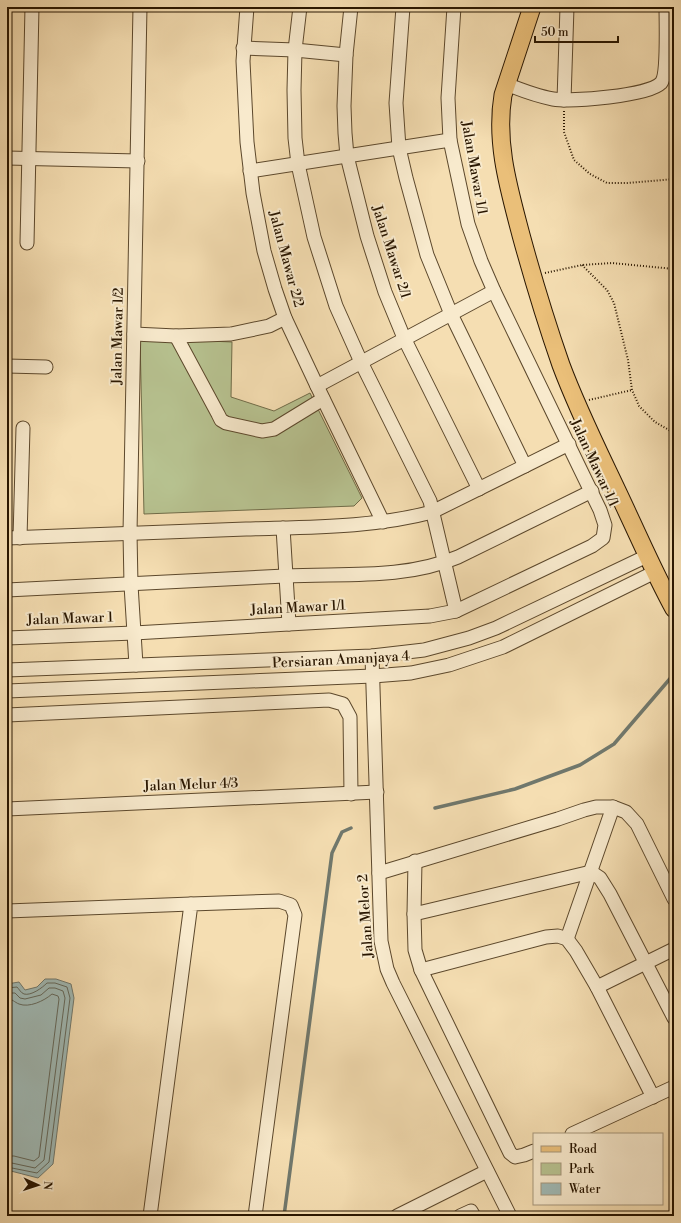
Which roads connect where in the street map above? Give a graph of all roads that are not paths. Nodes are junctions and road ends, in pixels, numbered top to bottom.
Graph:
1 (32, 7) edge
2 (140, 7) edge
3 (247, 7) edge
4 (300, 7) edge
5 (351, 7) edge
6 (403, 7) edge
7 (454, 7) edge
8 (532, 7) edge
9 (567, 7) edge
10 (666, 7) edge
11 (243, 48) junction
12 (295, 50) junction
13 (346, 55) junction
14 (506, 84) junction
15 (564, 100) junction
16 (450, 140) junction
17 (399, 148) junction
18 (347, 156) junction
19 (7, 158) edge
20 (28, 158) junction
21 (138, 161) junction
22 (298, 164) junction
23 (250, 171) junction
24 (27, 243) dead end
25 (494, 291) junction
26 (451, 314) junction
27 (285, 318) junction
28 (134, 334) junction
29 (176, 336) junction
30 (404, 338) junction
31 (361, 362) junction
32 (7, 366) edge
33 (46, 367) dead end
34 (317, 386) junction
35 (323, 399) junction
36 (23, 428) dead end
37 (568, 444) junction
38 (525, 466) junction
39 (479, 489) junction
40 (592, 491) junction
41 (432, 512) junction
42 (383, 522) junction
43 (283, 528) junction
44 (130, 533) junction
45 (7, 538) edge
46 (20, 538) junction
47 (647, 556) junction
48 (444, 562) junction
49 (655, 572) junction
50 (285, 576) junction
51 (131, 584) junction
52 (7, 590) edge
53 (674, 609) edge
54 (456, 611) junction
55 (289, 624) junction
56 (134, 633) junction
57 (7, 638) edge
58 (372, 656) junction
59 (136, 665) junction
60 (7, 670) edge
61 (373, 676) junction
62 (7, 691) edge
63 (7, 715) edge
64 (377, 792) junction
65 (351, 794) junction
66 (613, 807) junction
67 (7, 809) edge
68 (415, 861) junction
69 (591, 872) junction
70 (379, 873) junction
71 (674, 899) edge
72 (191, 904) junction
73 (7, 911) edge
74 (414, 914) junction
75 (567, 939) junction
76 (674, 949) edge
77 (646, 963) junction
78 (421, 970) junction
79 (597, 987) junction
80 (674, 1018) edge
81 (674, 1086) edge
82 (653, 1097) junction
83 (574, 1133) edge
84 (533, 1152) edge
85 (487, 1171) junction
86 (150, 1216) edge
87 (255, 1216) edge
88 (397, 1216) edge
89 (460, 1216) edge
90 (474, 1216) edge
91 (510, 1216) edge

1 - 20 street
2 - 21 street, Jalan Mawar 1/2
3 - 11 street, Jalan Mawar 2/2
4 - 12 street
5 - 13 street, Jalan Mawar 2/1
6 - 17 street
7 - 16 street, Jalan Mawar 1/1
8 - 14 main road
9 - 15 street
10 - 15 street
11 - 12 street
11 - 23 street, Jalan Mawar 2/2
12 - 13 street
12 - 22 street
13 - 18 street, Jalan Mawar 2/1
14 - 15 street
14 - 47 main road
16 - 17 street
16 - 25 street, Jalan Mawar 1/1
17 - 18 street
17 - 26 street
18 - 22 street
18 - 30 street, Jalan Mawar 2/1
19 - 20 street
20 - 21 street
20 - 24 street
21 - 28 street, Jalan Mawar 1/2
22 - 23 street
22 - 31 street
23 - 27 street, Jalan Mawar 2/2
25 - 26 street
25 - 37 street, Jalan Mawar 1/1
26 - 30 street
26 - 38 street
27 - 29 street
27 - 34 street, Jalan Mawar 2/2
28 - 29 street
28 - 44 street, Jalan Mawar 1/2
29 - 35 street
30 - 31 street
30 - 39 street, Jalan Mawar 2/1
31 - 34 street
31 - 41 street
32 - 33 street
34 - 35 street, Jalan Mawar 2/2
35 - 42 street, Jalan Mawar 2/2
36 - 46 street
37 - 38 street
37 - 40 street, Jalan Mawar 1/1
38 - 39 street
39 - 41 street
40 - 48 street
40 - 54 street, Jalan Mawar 1/1
41 - 42 street
41 - 48 street
42 - 43 street
43 - 44 street
43 - 50 street
44 - 46 street
44 - 51 street, Jalan Mawar 1/2
45 - 46 street
47 - 49 main road
47 - 58 street, Persiaran Amanjaya 4
48 - 50 street
48 - 54 street
49 - 53 main road
49 - 61 street, Persiaran Amanjaya 4
50 - 51 street
50 - 55 street
51 - 52 street
51 - 56 street, Jalan Mawar 1/2
54 - 55 street, Jalan Mawar 1/1
55 - 56 street, Jalan Mawar 1/1
56 - 57 street, Jalan Mawar 1
56 - 59 street, Jalan Mawar 1/2
58 - 59 street, Persiaran Amanjaya 4
58 - 61 street, Jalan Melor 2
59 - 60 street, Persiaran Amanjaya 4
61 - 62 street, Persiaran Amanjaya 4
61 - 64 street, Jalan Melor 2
63 - 65 street
64 - 65 street, Jalan Melur 4/3
64 - 70 street, Jalan Melor 2
65 - 67 street, Jalan Melur 4/3
66 - 68 street
66 - 69 street
66 - 71 street
68 - 70 street
68 - 74 street
69 - 74 street
69 - 75 street
69 - 77 street
70 - 85 street, Jalan Melor 2
72 - 73 street
72 - 86 street
72 - 87 street
74 - 78 street
75 - 78 street
75 - 79 street
76 - 77 street
77 - 79 street
77 - 80 street
78 - 84 street
79 - 82 street
81 - 82 street
82 - 83 street
85 - 88 street
85 - 91 street, Jalan Melor 2
89 - 90 street

